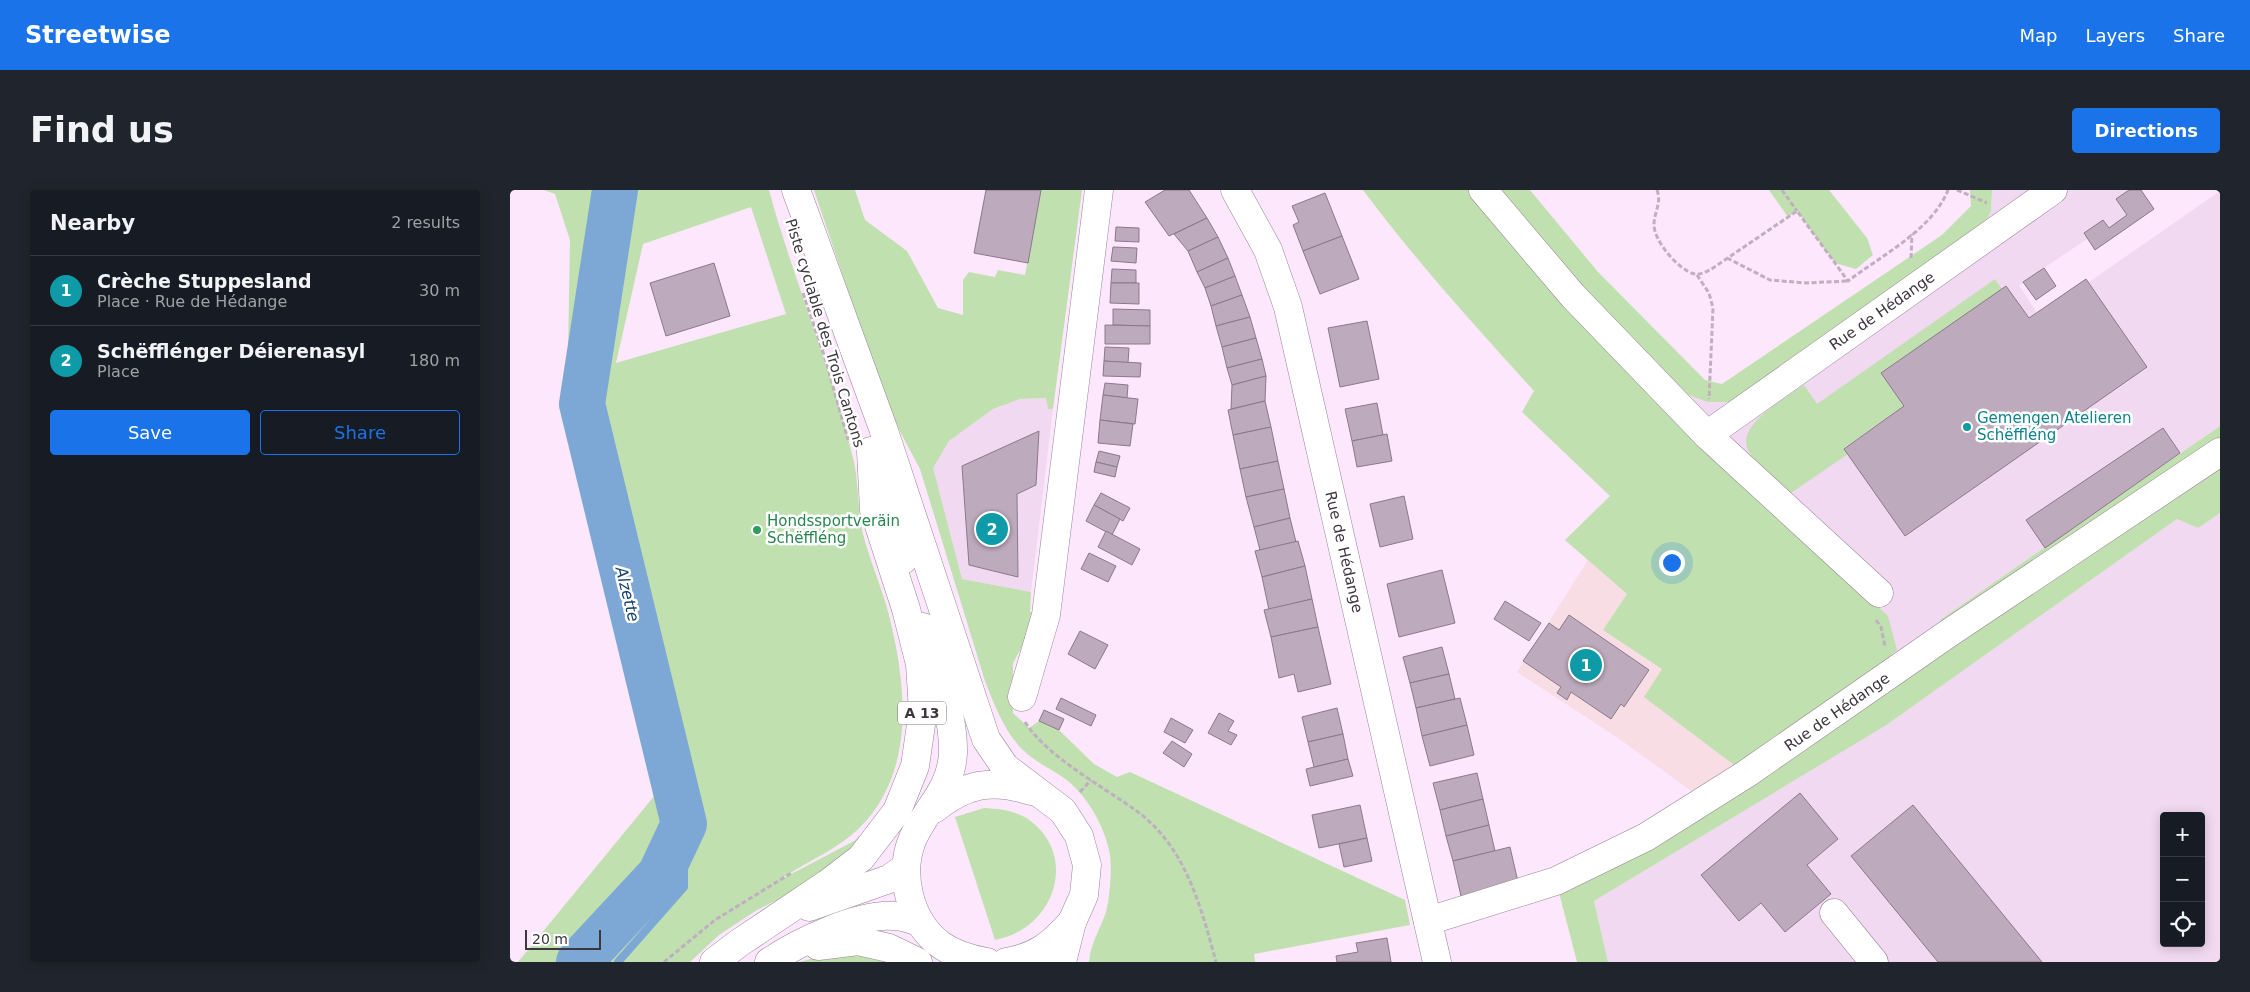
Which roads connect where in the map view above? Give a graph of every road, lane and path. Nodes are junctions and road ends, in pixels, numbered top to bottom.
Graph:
1 (1098, 190) edge
2 (1236, 190) edge
3 (1483, 190) edge
4 (1657, 190) edge
5 (1782, 190) edge
6 (1948, 190) edge
7 (2046, 192) edge
8 (800, 201) edge
9 (1797, 211) junction
10 (1727, 258) junction
11 (1697, 275) junction
12 (1848, 281) junction
13 (800, 284) dead end
14 (1707, 435) junction
15 (860, 448) junction
16 (2220, 452) edge
17 (1878, 593) dead end
18 (1022, 697) joint
19 (1091, 780) junction
20 (1079, 792) dead end
21 (1039, 793) junction
22 (929, 813) junction
23 (802, 867) dead end
24 (906, 867) junction
25 (1834, 914) dead end
26 (773, 920) junction
27 (920, 922) junction
28 (1072, 922) junction
29 (1428, 922) junction
30 (778, 956) edge
31 (664, 962) edge
32 (714, 962) edge
33 (918, 962) edge
34 (987, 962) edge
35 (1006, 962) edge
36 (1062, 962) edge
37 (1216, 962) edge
38 (1437, 962) edge
39 (1874, 962) edge

1 - 18 main road
2 - 29 main road, Rue de Hédange
3 - 14 main road
4 - 11 path
5 - 9 path
6 - 12 path
7 - 14 main road, Rue de Hédange
8 - 15 main road
8 - 21 main road
9 - 10 path
9 - 12 path
10 - 11 path
10 - 12 path
11 - 14 path
13 - 15 path, Piste cyclable des Trois Cantons
14 - 17 main road
15 - 22 main road
15 - 26 main road, A 13
16 - 29 main road, Rue de Hédange
18 - 19 path
19 - 20 path
19 - 37 path
21 - 22 main road
21 - 28 main road
22 - 24 main road
23 - 31 path
24 - 26 main road, A 13
24 - 27 main road
25 - 39 main road
26 - 32 main road, A 13
27 - 30 main road
27 - 34 main road
28 - 35 main road
28 - 36 main road
29 - 38 main road, Rue de Hédange
30 - 33 main road

